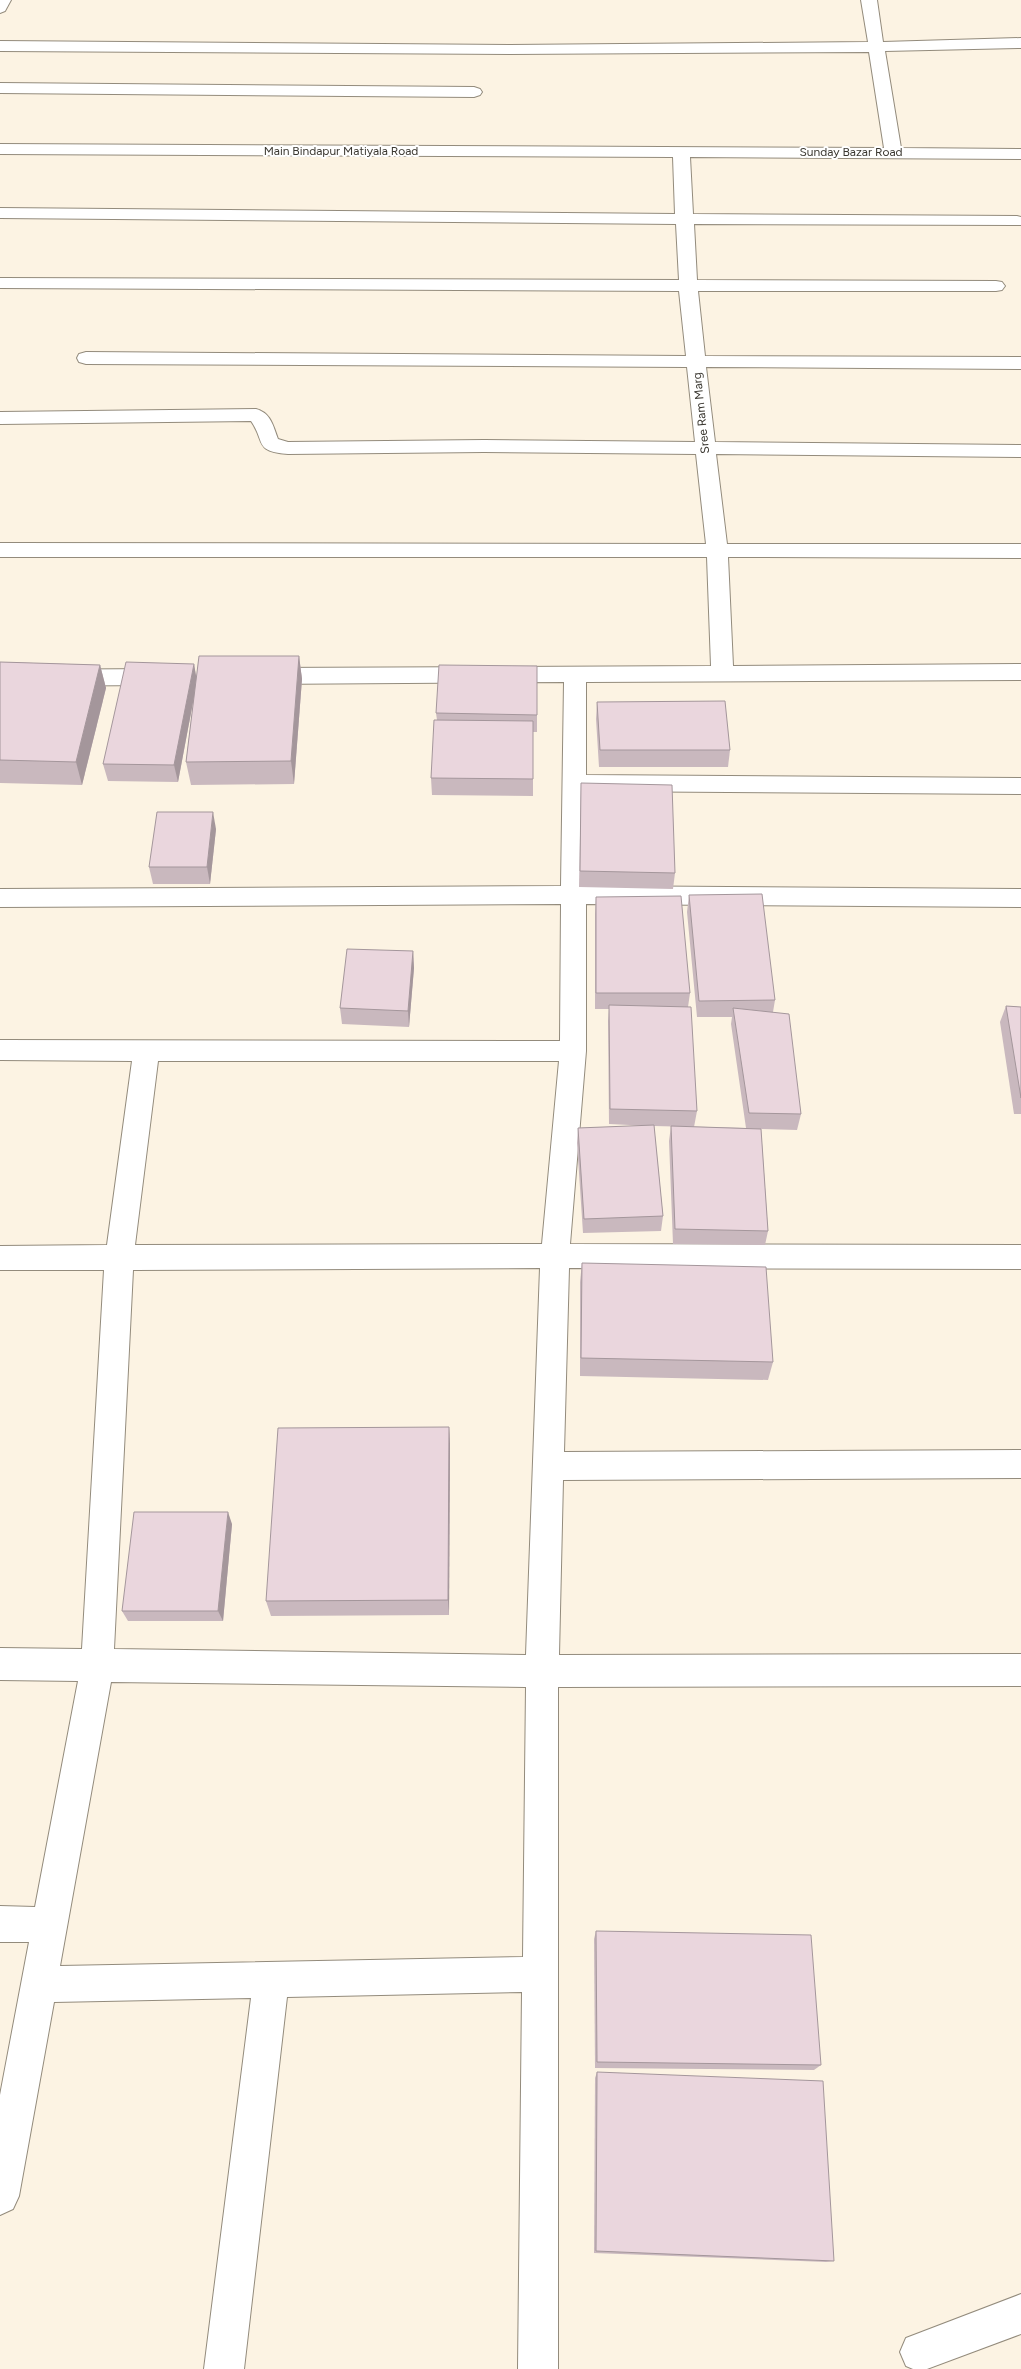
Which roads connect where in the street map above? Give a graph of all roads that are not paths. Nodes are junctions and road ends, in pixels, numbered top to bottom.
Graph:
1 (3, 0) edge
2 (869, 0) edge
3 (0, 8) edge
4 (1021, 43) edge
5 (0, 46) edge
6 (877, 48) junction
7 (0, 88) edge
8 (474, 92) dead end
9 (0, 149) edge
10 (681, 152) junction
11 (893, 152) junction
12 (1021, 154) edge
13 (0, 213) edge
14 (684, 219) junction
15 (1017, 221) dead end
16 (0, 283) edge
17 (688, 285) junction
18 (996, 286) dead end
19 (86, 358) dead end
20 (696, 361) junction
21 (1021, 362) edge
22 (0, 418) edge
23 (705, 448) junction
24 (1021, 451) edge
25 (0, 550) edge
26 (717, 551) junction
27 (1021, 551) edge
28 (722, 672) junction
29 (1021, 672) edge
30 (574, 674) junction
31 (248, 676) edge
32 (178, 677) edge
33 (0, 678) edge
34 (574, 783) junction
35 (1021, 786) edge
36 (573, 895) junction
37 (0, 898) edge
38 (1021, 898) edge
39 (0, 1050) edge
40 (146, 1050) junction
41 (573, 1051) junction
42 (555, 1256) junction
43 (1021, 1257) edge
44 (0, 1258) edge
45 (119, 1258) junction
46 (1021, 1464) edge
47 (549, 1466) junction
48 (0, 1664) edge
49 (97, 1667) junction
50 (1021, 1670) edge
51 (542, 1671) junction
52 (0, 1924) edge
53 (49, 1925) junction
54 (541, 1974) junction
55 (271, 1980) junction
56 (39, 1984) junction
57 (0, 2196) edge
58 (1021, 2314) edge
59 (920, 2352) dead end
60 (224, 2369) edge
61 (538, 2369) edge

1 - 3 street
2 - 6 street
4 - 6 street
5 - 6 street
6 - 11 street
7 - 8 street
9 - 10 street, Main Bindapur Matiyala Road
10 - 11 street, Sunday Bazar Road
10 - 14 street, Sree Ram Marg
11 - 12 street, Sunday Bazar Road
13 - 14 street
14 - 15 street
14 - 17 street, Sree Ram Marg
16 - 17 street
17 - 18 street
17 - 20 street, Sree Ram Marg
19 - 20 street
20 - 21 street
20 - 23 street, Sree Ram Marg
22 - 23 street
23 - 24 street
23 - 26 street, Sree Ram Marg
25 - 26 street
26 - 27 street
26 - 28 street, Sree Ram Marg
28 - 29 street
28 - 30 street
30 - 31 street
30 - 34 street
32 - 33 street
34 - 35 street
34 - 36 street
36 - 37 street
36 - 38 street
36 - 41 street
39 - 40 street
40 - 41 street
40 - 45 street
41 - 42 street
42 - 43 street
42 - 45 street
42 - 47 street
44 - 45 street
45 - 49 street
46 - 47 street
47 - 51 street
48 - 49 street
49 - 51 street
49 - 53 street
50 - 51 street
51 - 54 street
52 - 53 street
53 - 56 street
54 - 55 street
54 - 61 street
55 - 56 street
55 - 60 street
56 - 57 street
58 - 59 street

